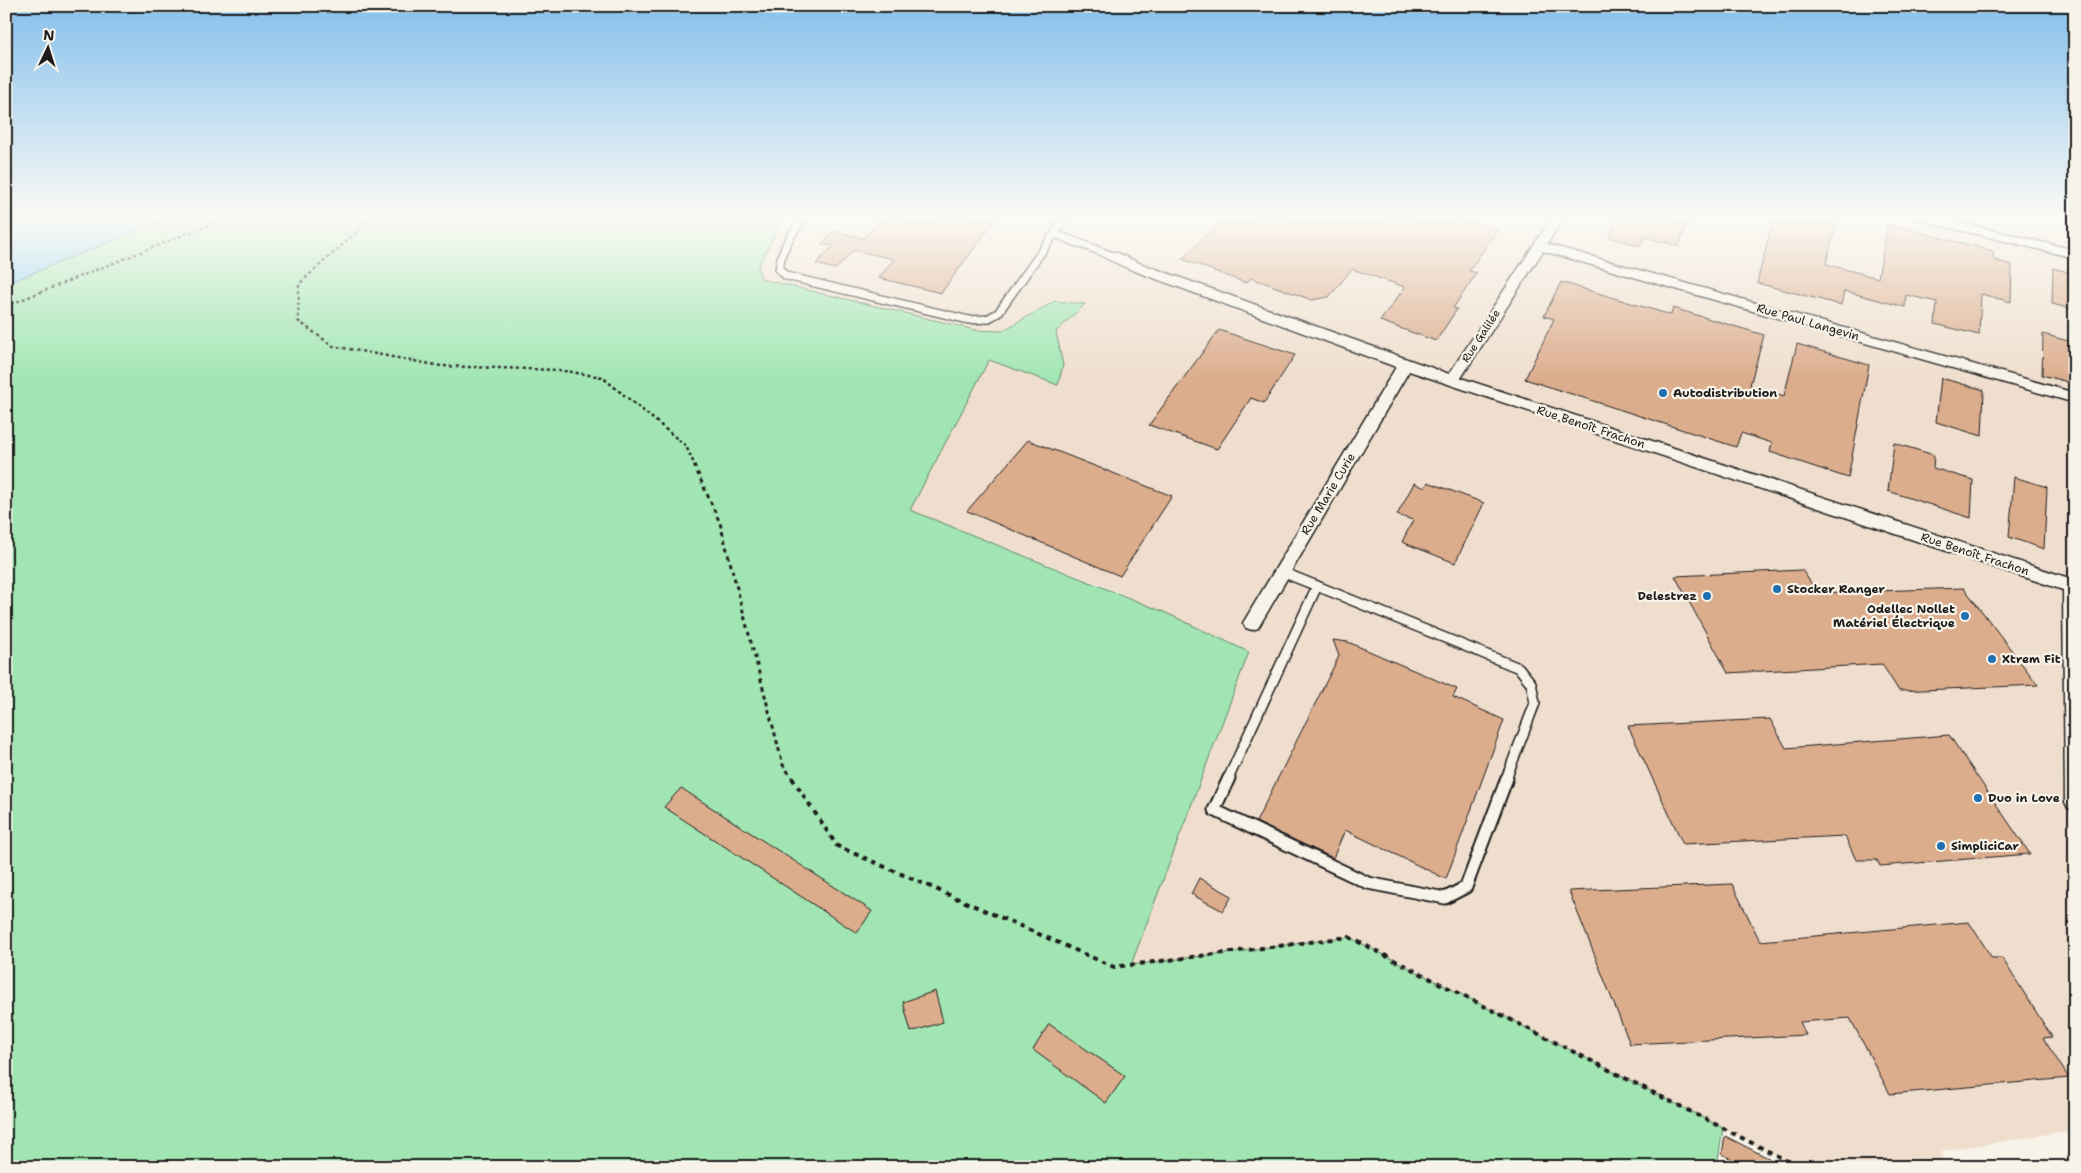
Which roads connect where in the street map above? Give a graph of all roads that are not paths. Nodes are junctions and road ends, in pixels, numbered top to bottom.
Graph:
1 (780, 271) edge
2 (1029, 271) edge
3 (1147, 271) edge
4 (1524, 271) edge
5 (1627, 271) edge
6 (1405, 365) junction
7 (1452, 381) junction
8 (2075, 398) edge
9 (1282, 572) junction
10 (1318, 585) junction
11 (2073, 587) edge
12 (1252, 622) dead end
13 (2075, 802) edge

1 - 2 lane
3 - 6 street, Rue Benoît Frachon
4 - 7 street, Rue Galilée
5 - 8 street, Rue Paul Langevin
6 - 7 street, Rue Benoît Frachon
6 - 9 street, Rue Marie Curie
7 - 11 street, Rue Benoît Frachon
9 - 10 lane
9 - 12 street, Rue Marie Curie
10 - 10 lane
11 - 13 street

